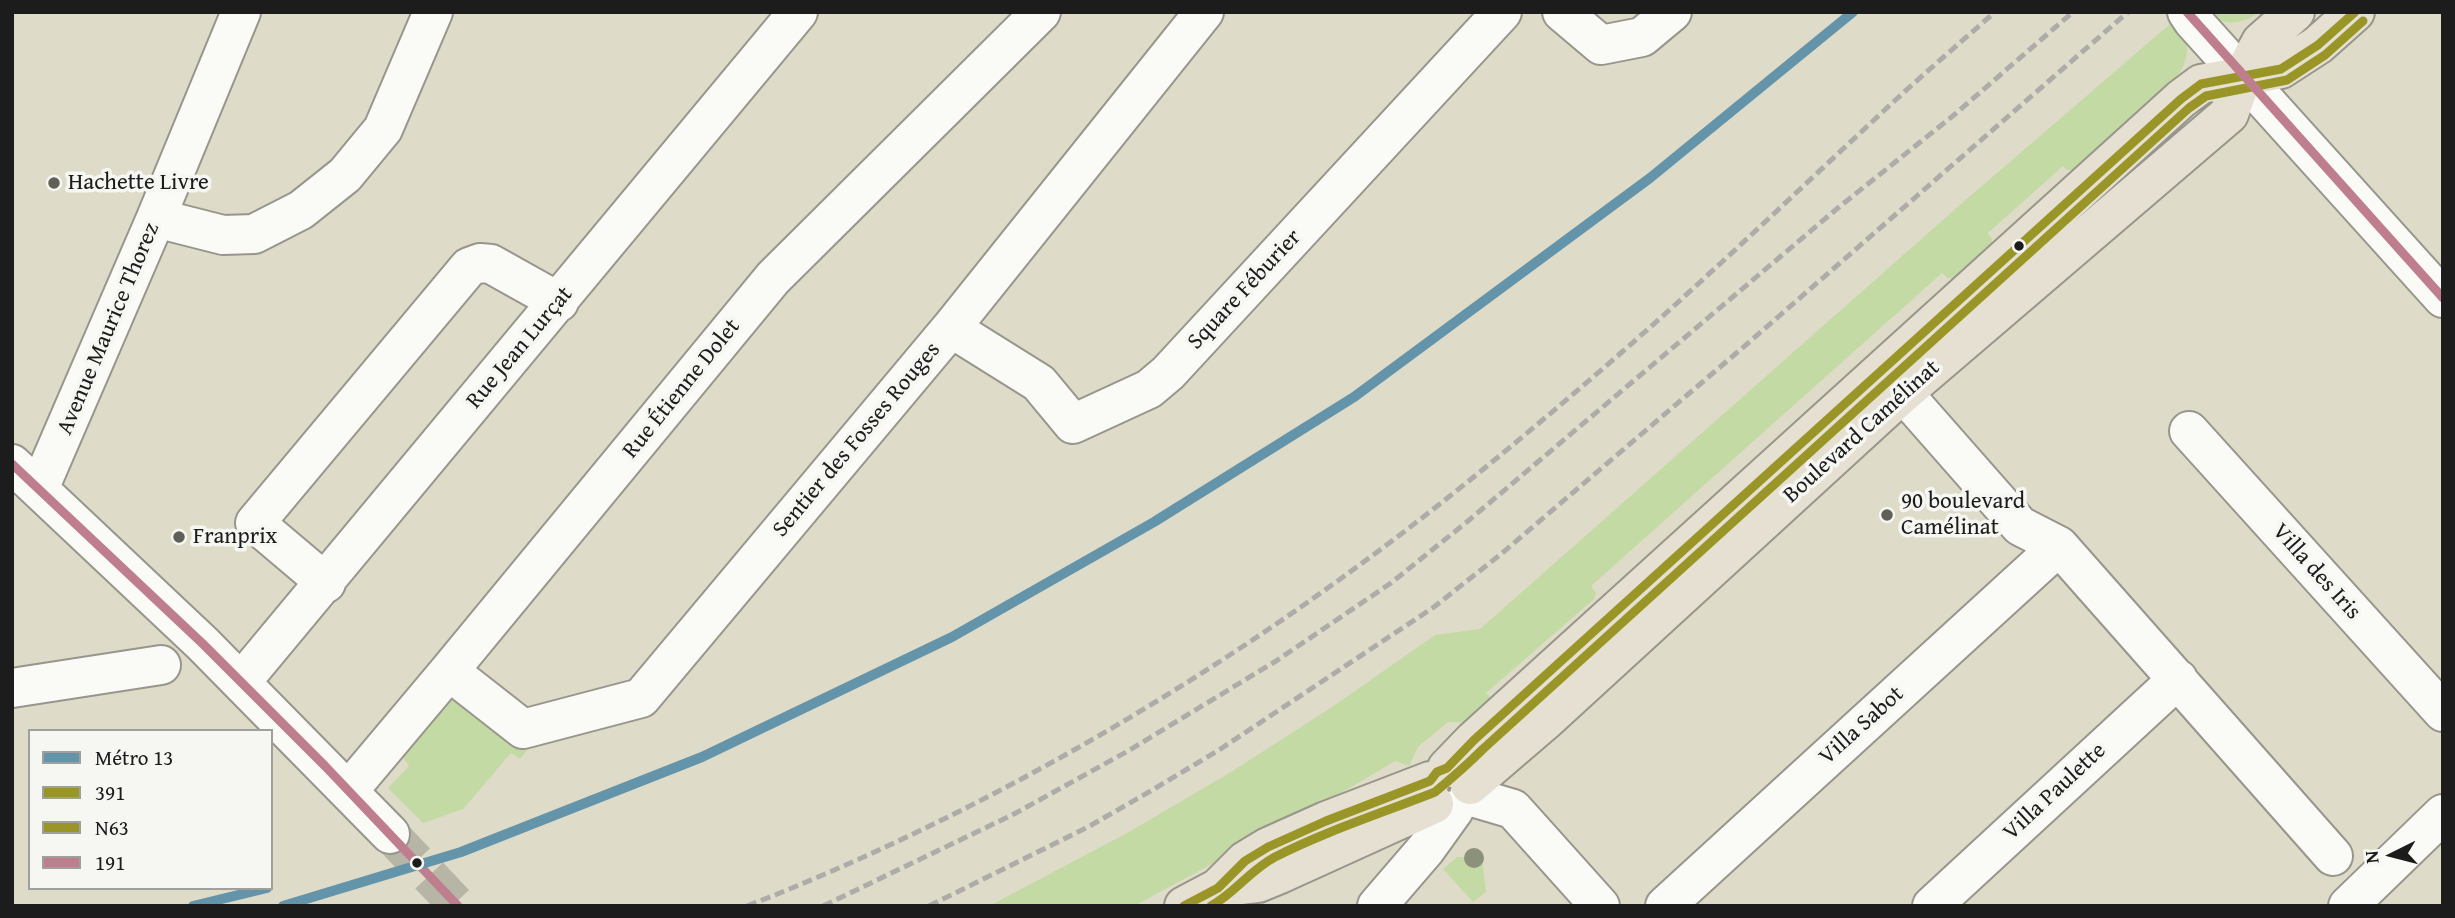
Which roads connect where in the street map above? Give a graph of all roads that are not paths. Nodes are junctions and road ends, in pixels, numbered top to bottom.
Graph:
1 (240, 12) edge
2 (433, 12) edge
3 (798, 12) edge
4 (1041, 12) edge
5 (1204, 12) edge
6 (1502, 12) edge
7 (1562, 12) edge
8 (1672, 12) edge
9 (2187, 12) edge
10 (2295, 12) edge
11 (2355, 12) edge
12 (2243, 75) junction
13 (156, 218) junction
14 (2443, 298) edge
15 (559, 302) junction
16 (950, 328) junction
17 (1903, 393) junction
18 (2189, 431) dead end
19 (26, 477) edge
20 (2059, 546) junction
21 (326, 583) junction
22 (161, 665) dead end
23 (450, 671) junction
24 (2178, 679) junction
25 (241, 682) junction
26 (12, 688) edge
27 (2443, 712) edge
28 (349, 790) junction
29 (1451, 791) junction
30 (2443, 814) edge
31 (390, 834) tunnel mouth
32 (2333, 856) dead end
33 (1184, 906) edge
34 (1377, 906) edge
35 (1600, 906) edge
36 (1665, 906) edge
37 (1931, 906) edge
38 (2348, 906) edge

1 - 13 street, Avenue Maurice Thorez
2 - 13 street
3 - 15 street, Rue Jean Lurçat
4 - 23 street, Rue Étienne Dolet
5 - 16 street, Sentier des Fosses Rouges
6 - 16 street, Square Féburier
7 - 8 street
9 - 12 street
10 - 12 main road, Boulevard Camélinat
11 - 12 main road, Boulevard Camélinat
12 - 14 street
12 - 17 main road, Boulevard Camélinat
12 - 29 main road, Boulevard Camélinat
13 - 19 street, Avenue Maurice Thorez
15 - 21 street, Rue Jean Lurçat
15 - 21 street
16 - 23 street, Sentier des Fosses Rouges
17 - 20 street
17 - 29 main road, Boulevard Camélinat
18 - 27 street, Villa des Iris
19 - 25 street
20 - 24 street
20 - 36 street, Villa Sabot
21 - 25 street, Rue Jean Lurçat
22 - 26 street
23 - 28 street, Rue Étienne Dolet
24 - 32 street
24 - 37 street, Villa Paulette
25 - 28 street
28 - 31 street
29 - 33 main road
29 - 34 street, Boulevard Camélinat
29 - 35 street
30 - 38 street

